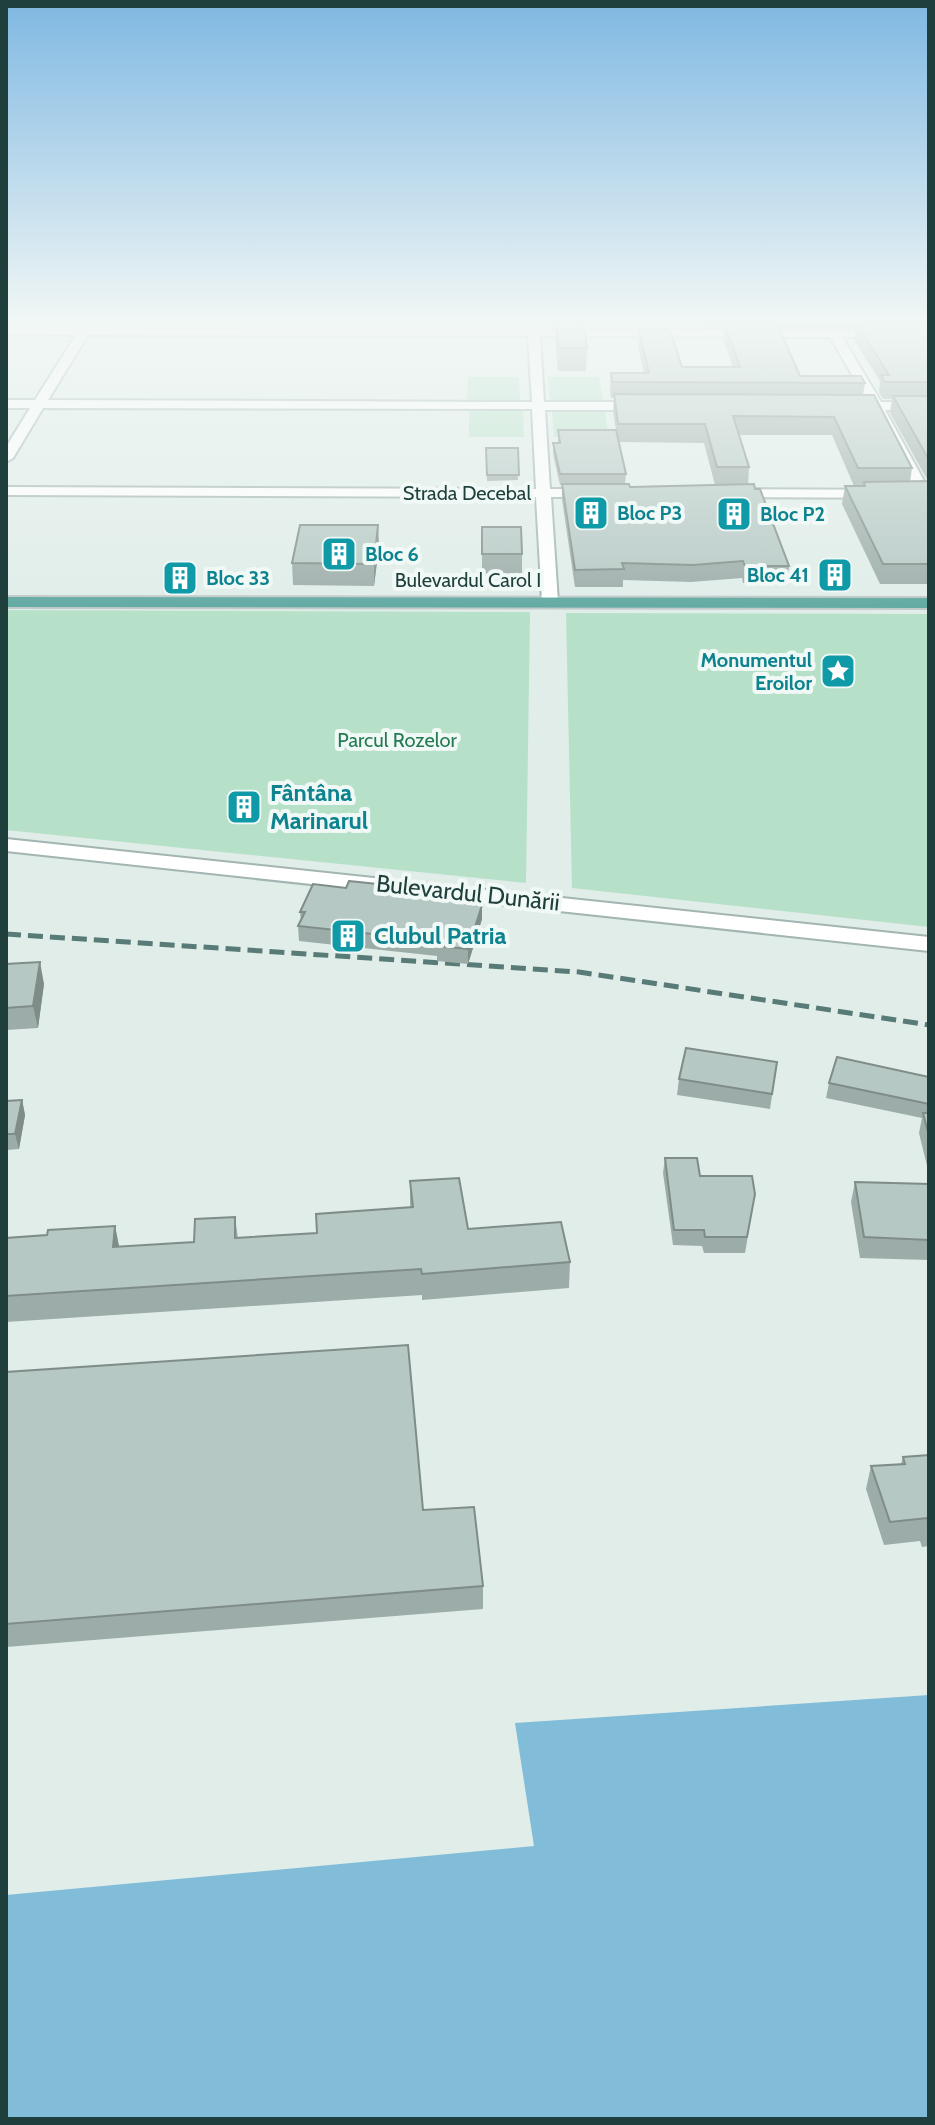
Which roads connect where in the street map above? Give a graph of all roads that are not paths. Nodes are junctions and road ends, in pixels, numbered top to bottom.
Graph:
1 (31, 420) edge
2 (541, 420) edge
3 (885, 420) edge
4 (6, 458) edge
5 (6, 491) edge
6 (543, 493) junction
7 (607, 493) edge
8 (717, 493) edge
9 (926, 494) edge
10 (6, 602) edge
11 (550, 602) junction
12 (929, 603) edge
13 (6, 845) edge
14 (929, 944) edge

1 - 4 street
2 - 6 street
3 - 9 street
5 - 6 street, Strada Decebal
6 - 7 street, Strada Decebal
6 - 11 street
8 - 9 street
10 - 11 main road, Bulevardul Carol I
11 - 12 main road, Bulevardul Carol I
13 - 14 street, Bulevardul Dunării

